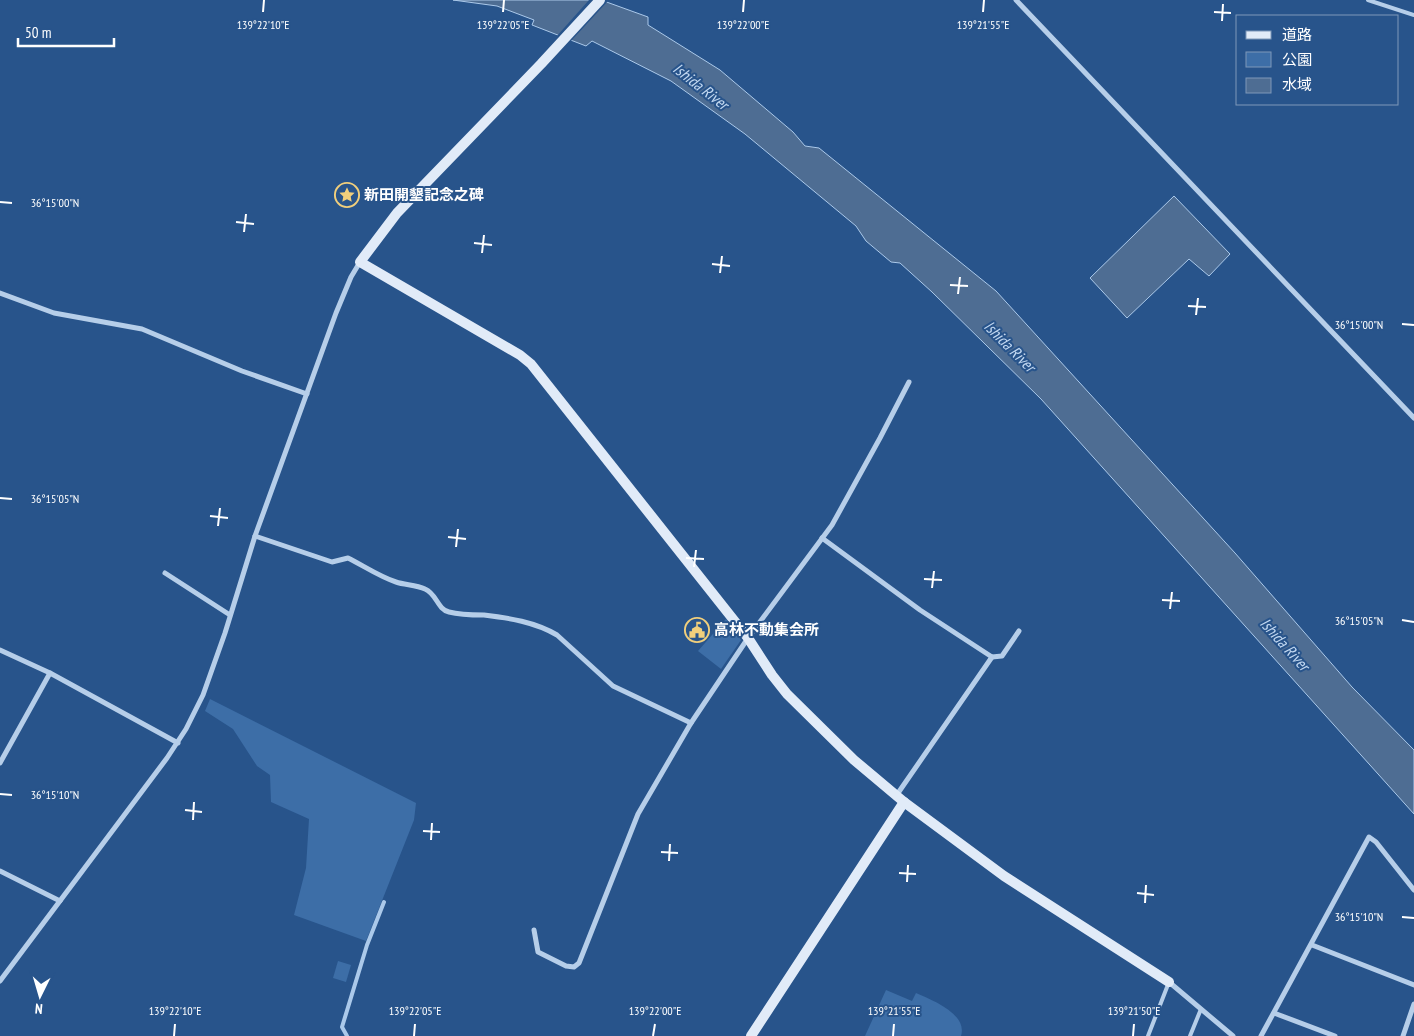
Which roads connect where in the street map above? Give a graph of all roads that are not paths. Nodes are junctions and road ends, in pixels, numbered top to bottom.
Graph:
1 (600, 0) edge
2 (1016, 0) edge
3 (1368, 0) edge
4 (1414, 16) edge
5 (360, 262) junction
6 (0, 293) edge
7 (909, 382) dead end
8 (306, 394) junction
9 (1414, 418) edge
10 (255, 536) junction
11 (822, 538) junction
12 (166, 573) dead end
13 (230, 615) junction
14 (1020, 631) dead end
15 (748, 638) junction
16 (0, 650) edge
17 (992, 657) junction
18 (50, 672) junction
19 (691, 723) junction
20 (178, 742) junction
21 (0, 763) edge
22 (900, 799) junction
23 (0, 871) edge
24 (1414, 890) edge
25 (60, 901) junction
26 (534, 930) dead end
27 (1312, 945) junction
28 (0, 981) edge
29 (1169, 982) junction
30 (1414, 985) edge
31 (1414, 1004) edge
32 (1201, 1009) junction
33 (1274, 1013) junction
34 (751, 1036) edge
35 (1148, 1036) edge
36 (1190, 1036) edge
37 (1233, 1036) edge
38 (1261, 1036) edge
39 (1335, 1036) edge
40 (1402, 1036) edge

1 - 5 street
2 - 9 street
3 - 4 lane
5 - 8 street
5 - 15 street
6 - 8 street
7 - 11 street
8 - 10 street
10 - 13 street
10 - 19 street
11 - 15 street
11 - 17 street
12 - 13 street
13 - 20 street
14 - 17 street
15 - 19 street
15 - 22 street
16 - 18 street
17 - 22 street
18 - 20 street
18 - 21 street
19 - 26 street
20 - 25 street
22 - 29 street
22 - 34 street
23 - 25 street
24 - 27 street
25 - 28 street
27 - 30 street
27 - 33 street
29 - 32 street
29 - 35 lane
31 - 40 street
32 - 36 lane
32 - 37 street
33 - 38 street
33 - 39 street

